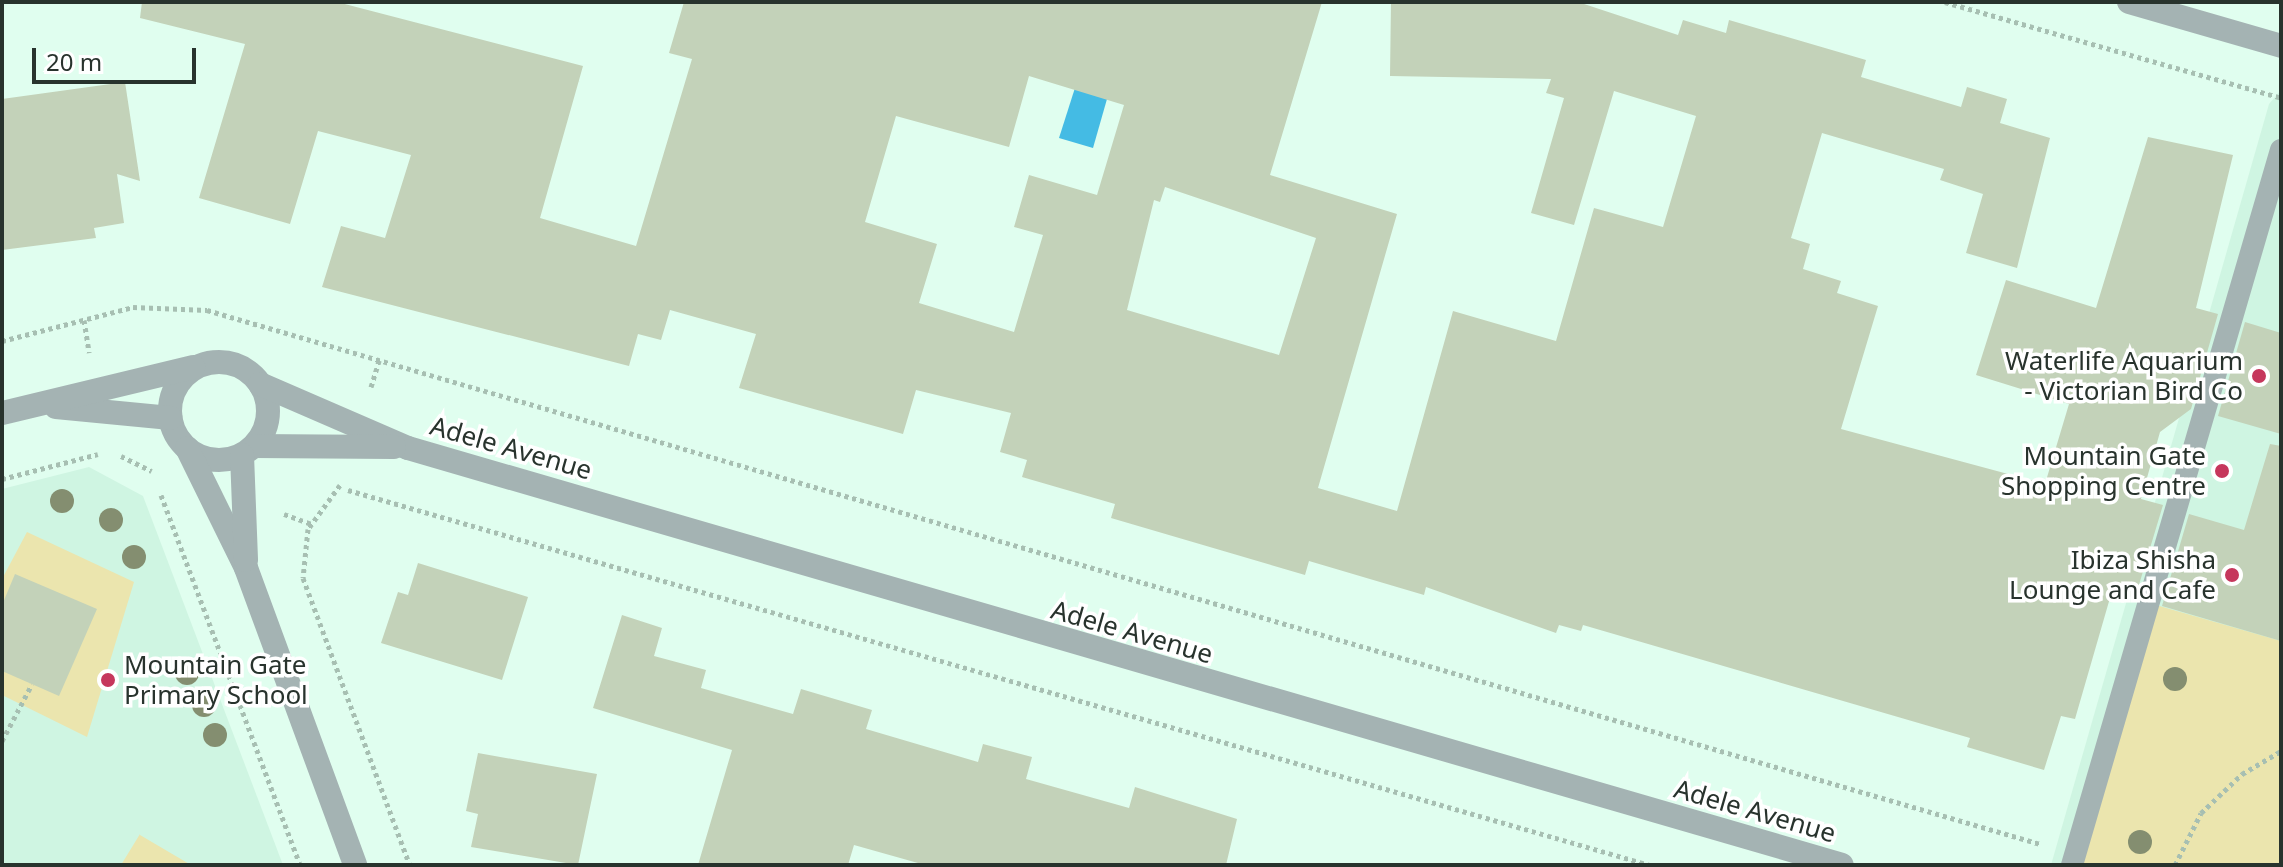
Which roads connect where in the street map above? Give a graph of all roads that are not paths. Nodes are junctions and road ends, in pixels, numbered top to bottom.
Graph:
1 (2129, 2) edge
2 (2173, 7) edge
3 (2281, 46) edge
4 (2281, 150) edge
5 (195, 367) junction
6 (260, 384) junction
7 (34, 405) junction
8 (2, 413) edge
9 (170, 418) junction
10 (187, 448) junction
11 (408, 448) junction
12 (248, 450) junction
13 (246, 568) junction
14 (355, 865) edge
15 (1842, 865) edge
16 (2072, 865) edge

1 - 2 street
2 - 3 street
4 - 16 lane
5 - 6 street
5 - 7 street
5 - 9 street
6 - 11 street, Adele Avenue
6 - 12 street
7 - 8 street
7 - 9 street
9 - 10 street
10 - 12 street
10 - 13 street
11 - 12 street, Adele Avenue
11 - 15 street, Adele Avenue
12 - 13 street
13 - 14 street

